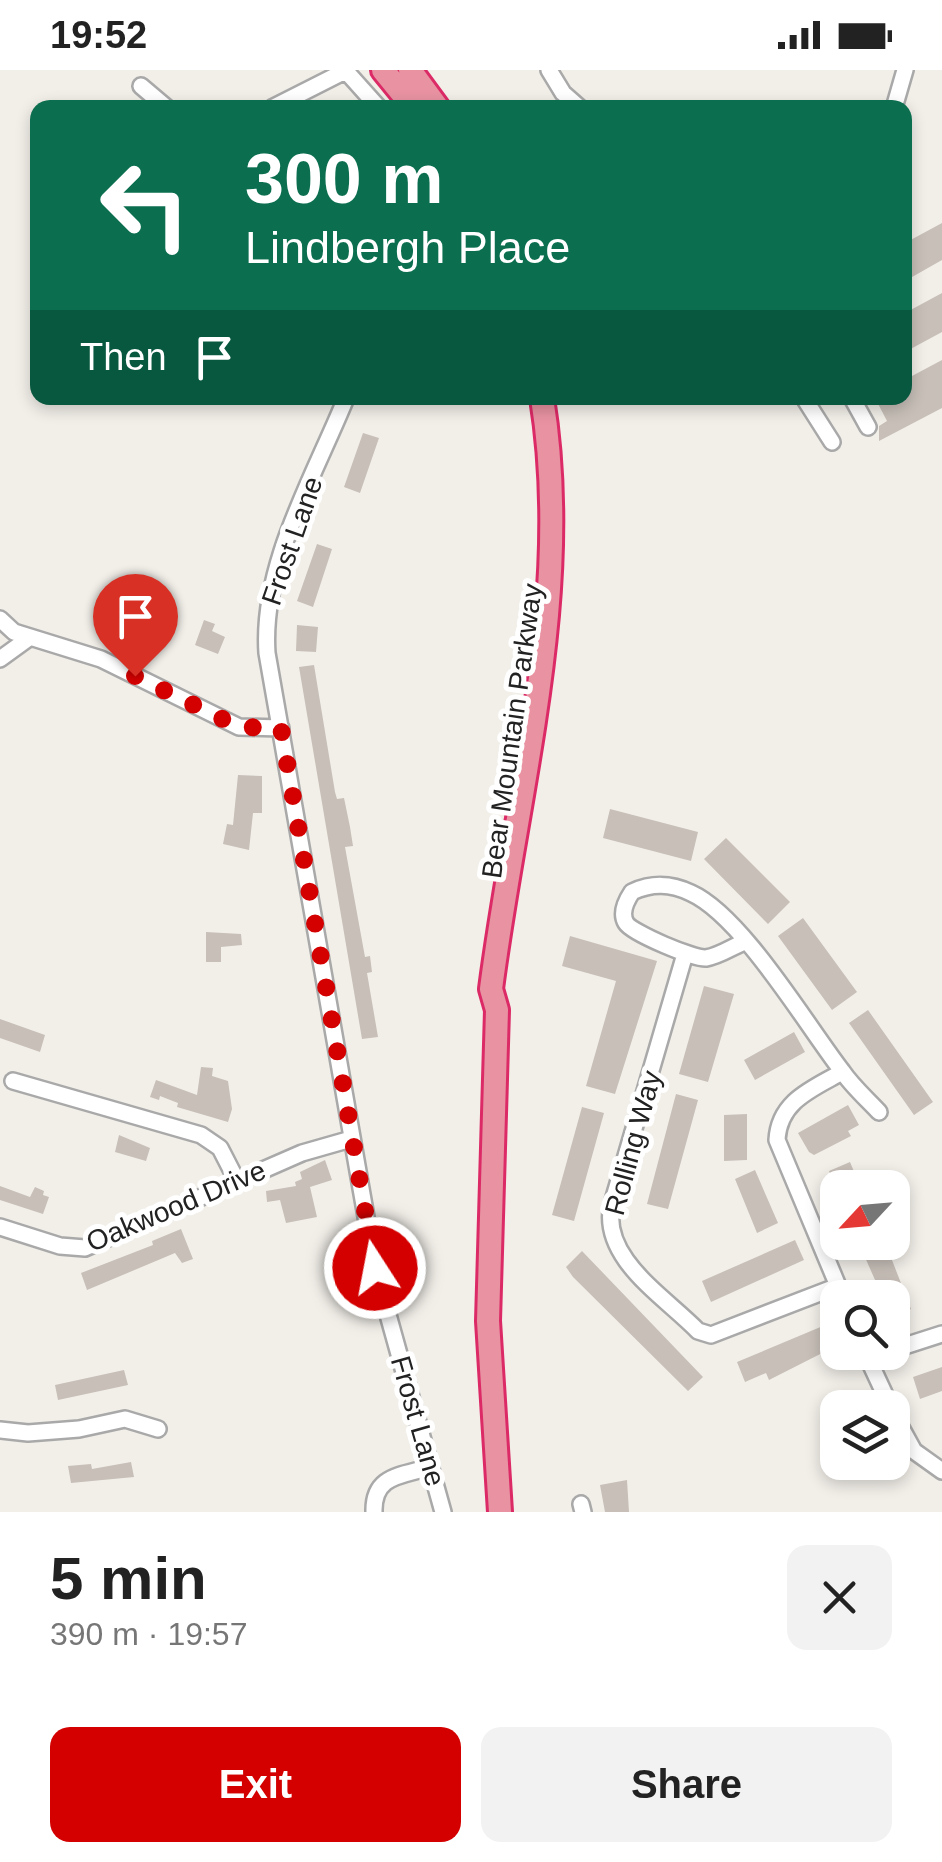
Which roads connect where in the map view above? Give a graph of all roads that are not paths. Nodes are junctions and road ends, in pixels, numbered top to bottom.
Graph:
1 (346, 70) edge
2 (383, 70) edge
3 (410, 70) edge
4 (549, 70) edge
5 (905, 70) edge
6 (141, 86) dead end
7 (158, 100) edge
8 (288, 100) edge
9 (372, 100) edge
10 (407, 100) edge
11 (432, 100) edge
12 (573, 100) edge
13 (896, 100) edge
14 (343, 405) edge
15 (543, 405) edge
16 (557, 405) edge
17 (808, 405) edge
18 (856, 405) edge
19 (868, 427) dead end
20 (832, 442) dead end
21 (0, 619) edge
22 (30, 638) junction
23 (0, 659) edge
24 (281, 728) junction
25 (744, 942) junction
26 (686, 954) junction
27 (497, 1010) junction
28 (842, 1072) junction
29 (13, 1081) dead end
30 (879, 1112) dead end
31 (351, 1139) junction
32 (238, 1182) junction
33 (0, 1227) edge
34 (835, 1280) edge
35 (820, 1299) edge
36 (942, 1334) edge
37 (910, 1344) edge
38 (158, 1429) dead end
39 (0, 1430) edge
40 (910, 1443) edge
41 (430, 1467) junction
42 (942, 1471) edge
43 (374, 1512) edge
44 (442, 1512) edge
45 (500, 1512) edge

1 - 8 street
1 - 9 street
2 - 10 highway
3 - 11 highway
4 - 12 street
5 - 13 street
6 - 7 street
14 - 24 street, Frost Lane
15 - 27 highway, Bear Mountain Parkway
16 - 27 highway, Bear Mountain Parkway
17 - 20 street
18 - 19 street
21 - 22 street
22 - 23 street
22 - 24 street
24 - 31 street, Frost Lane
25 - 26 street
25 - 26 street
25 - 28 street
26 - 35 street, Rolling Way
27 - 45 highway, Bear Mountain Parkway
28 - 30 street
28 - 34 street
29 - 32 street
31 - 32 street, Oakwood Drive
31 - 41 street, Frost Lane
32 - 33 street, Oakwood Drive
36 - 37 street
38 - 39 street
40 - 42 street
41 - 43 street
41 - 44 street, Frost Lane

